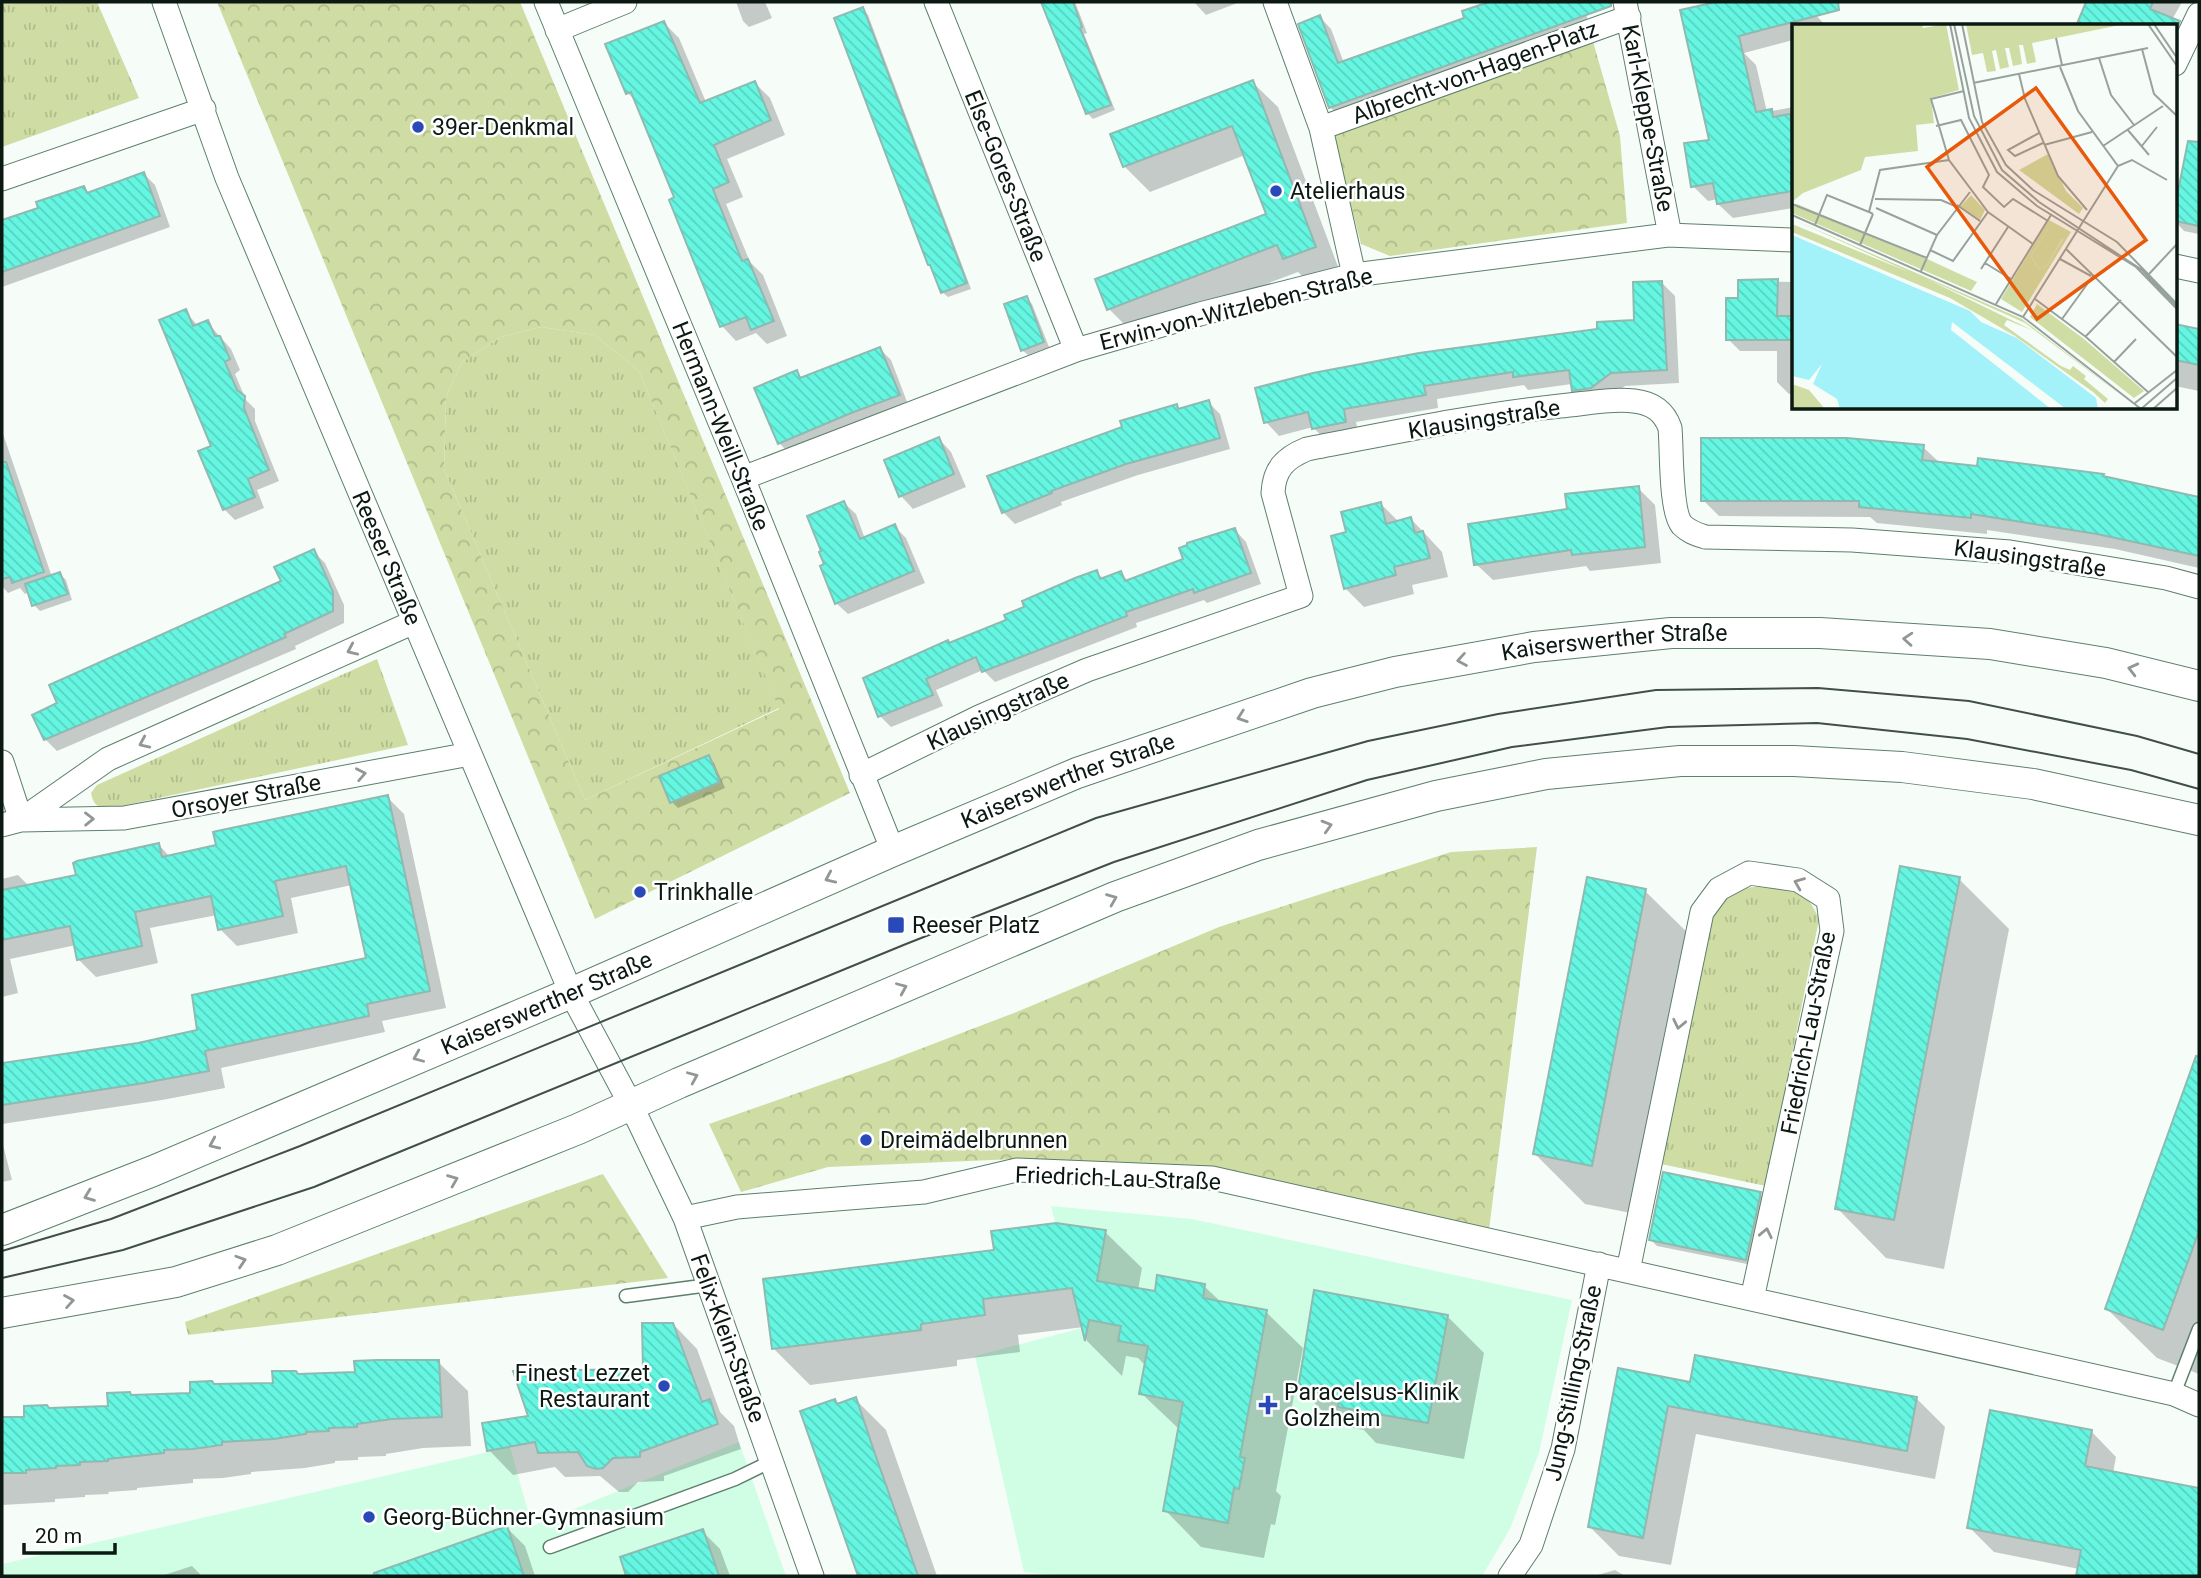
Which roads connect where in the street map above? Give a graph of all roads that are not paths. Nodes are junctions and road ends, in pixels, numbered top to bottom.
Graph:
1 (164, 2) edge
2 (546, 2) edge
3 (625, 2) edge
4 (936, 2) edge
5 (1275, 2) edge
6 (1631, 7) edge
7 (2199, 15) edge
8 (557, 30) junction
9 (2176, 62) edge
10 (204, 110) junction
11 (1321, 128) junction
12 (2, 179) edge
13 (1670, 235) junction
14 (1792, 240) edge
15 (2176, 265) edge
16 (2199, 271) edge
17 (1353, 275) junction
18 (1076, 351) junction
19 (743, 478) junction
20 (2199, 587) edge
21 (414, 622) junction
22 (2199, 686) edge
23 (470, 754) junction
24 (2, 762) edge
25 (861, 775) junction
26 (2199, 820) edge
27 (11, 822) edge
28 (893, 851) junction
29 (571, 993) junction
30 (631, 1105) junction
31 (685, 1218) junction
32 (2, 1230) edge
33 (1598, 1265) junction
34 (1628, 1271) junction
35 (709, 1285) junction
36 (626, 1296) dead end
37 (1752, 1299) junction
38 (2, 1313) edge
39 (2199, 1329) edge
40 (2174, 1394) junction
41 (2199, 1405) edge
42 (772, 1461) junction
43 (550, 1547) dead end
44 (812, 1576) edge
45 (1510, 1576) edge

1 - 10 street, Reeser Straße
2 - 8 street, Hermann-Weill-Straße
3 - 8 street
4 - 18 street, Else-Gores-Straße
5 - 11 street
6 - 11 street, Albrecht-von-Hagen-Platz
6 - 13 street, Karl-Kleppe-Straße
7 - 9 street
8 - 19 street, Hermann-Weill-Straße
10 - 12 street
10 - 21 street, Reeser Straße
11 - 17 street
13 - 14 street, Erwin-von-Witzleben-Straße
13 - 17 street, Erwin-von-Witzleben-Straße
15 - 16 street
17 - 18 street, Erwin-von-Witzleben-Straße
18 - 19 street, Erwin-von-Witzleben-Straße
19 - 25 street, Hermann-Weill-Straße
20 - 25 street, Klausingstraße
21 - 23 street, Reeser Straße
21 -> 27 street
22 -> 28 street, Kaiserswerther Straße
27 -> 23 street, Orsoyer Straße
23 - 29 street, Reeser Straße
24 - 27 street
25 - 28 street, Hermann-Weill-Straße
30 -> 26 street
28 -> 29 street, Kaiserswerther Straße
29 - 30 street, Reeser Straße
29 -> 32 street, Kaiserswerther Straße
30 - 31 street, Felix-Klein-Straße
38 -> 30 street
31 - 33 street, Friedrich-Lau-Straße
31 - 35 street, Felix-Klein-Straße
33 - 34 street, Friedrich-Lau-Straße
33 - 45 street, Jung-Stilling-Straße
34 - 37 street, Friedrich-Lau-Straße
37 -> 34 street, Friedrich-Lau-Straße
35 - 36 lane
35 - 42 street, Felix-Klein-Straße
37 - 40 street, Friedrich-Lau-Straße
39 - 40 lane
40 - 41 street, Friedrich-Lau-Straße
42 - 43 lane
42 - 44 street, Felix-Klein-Straße

